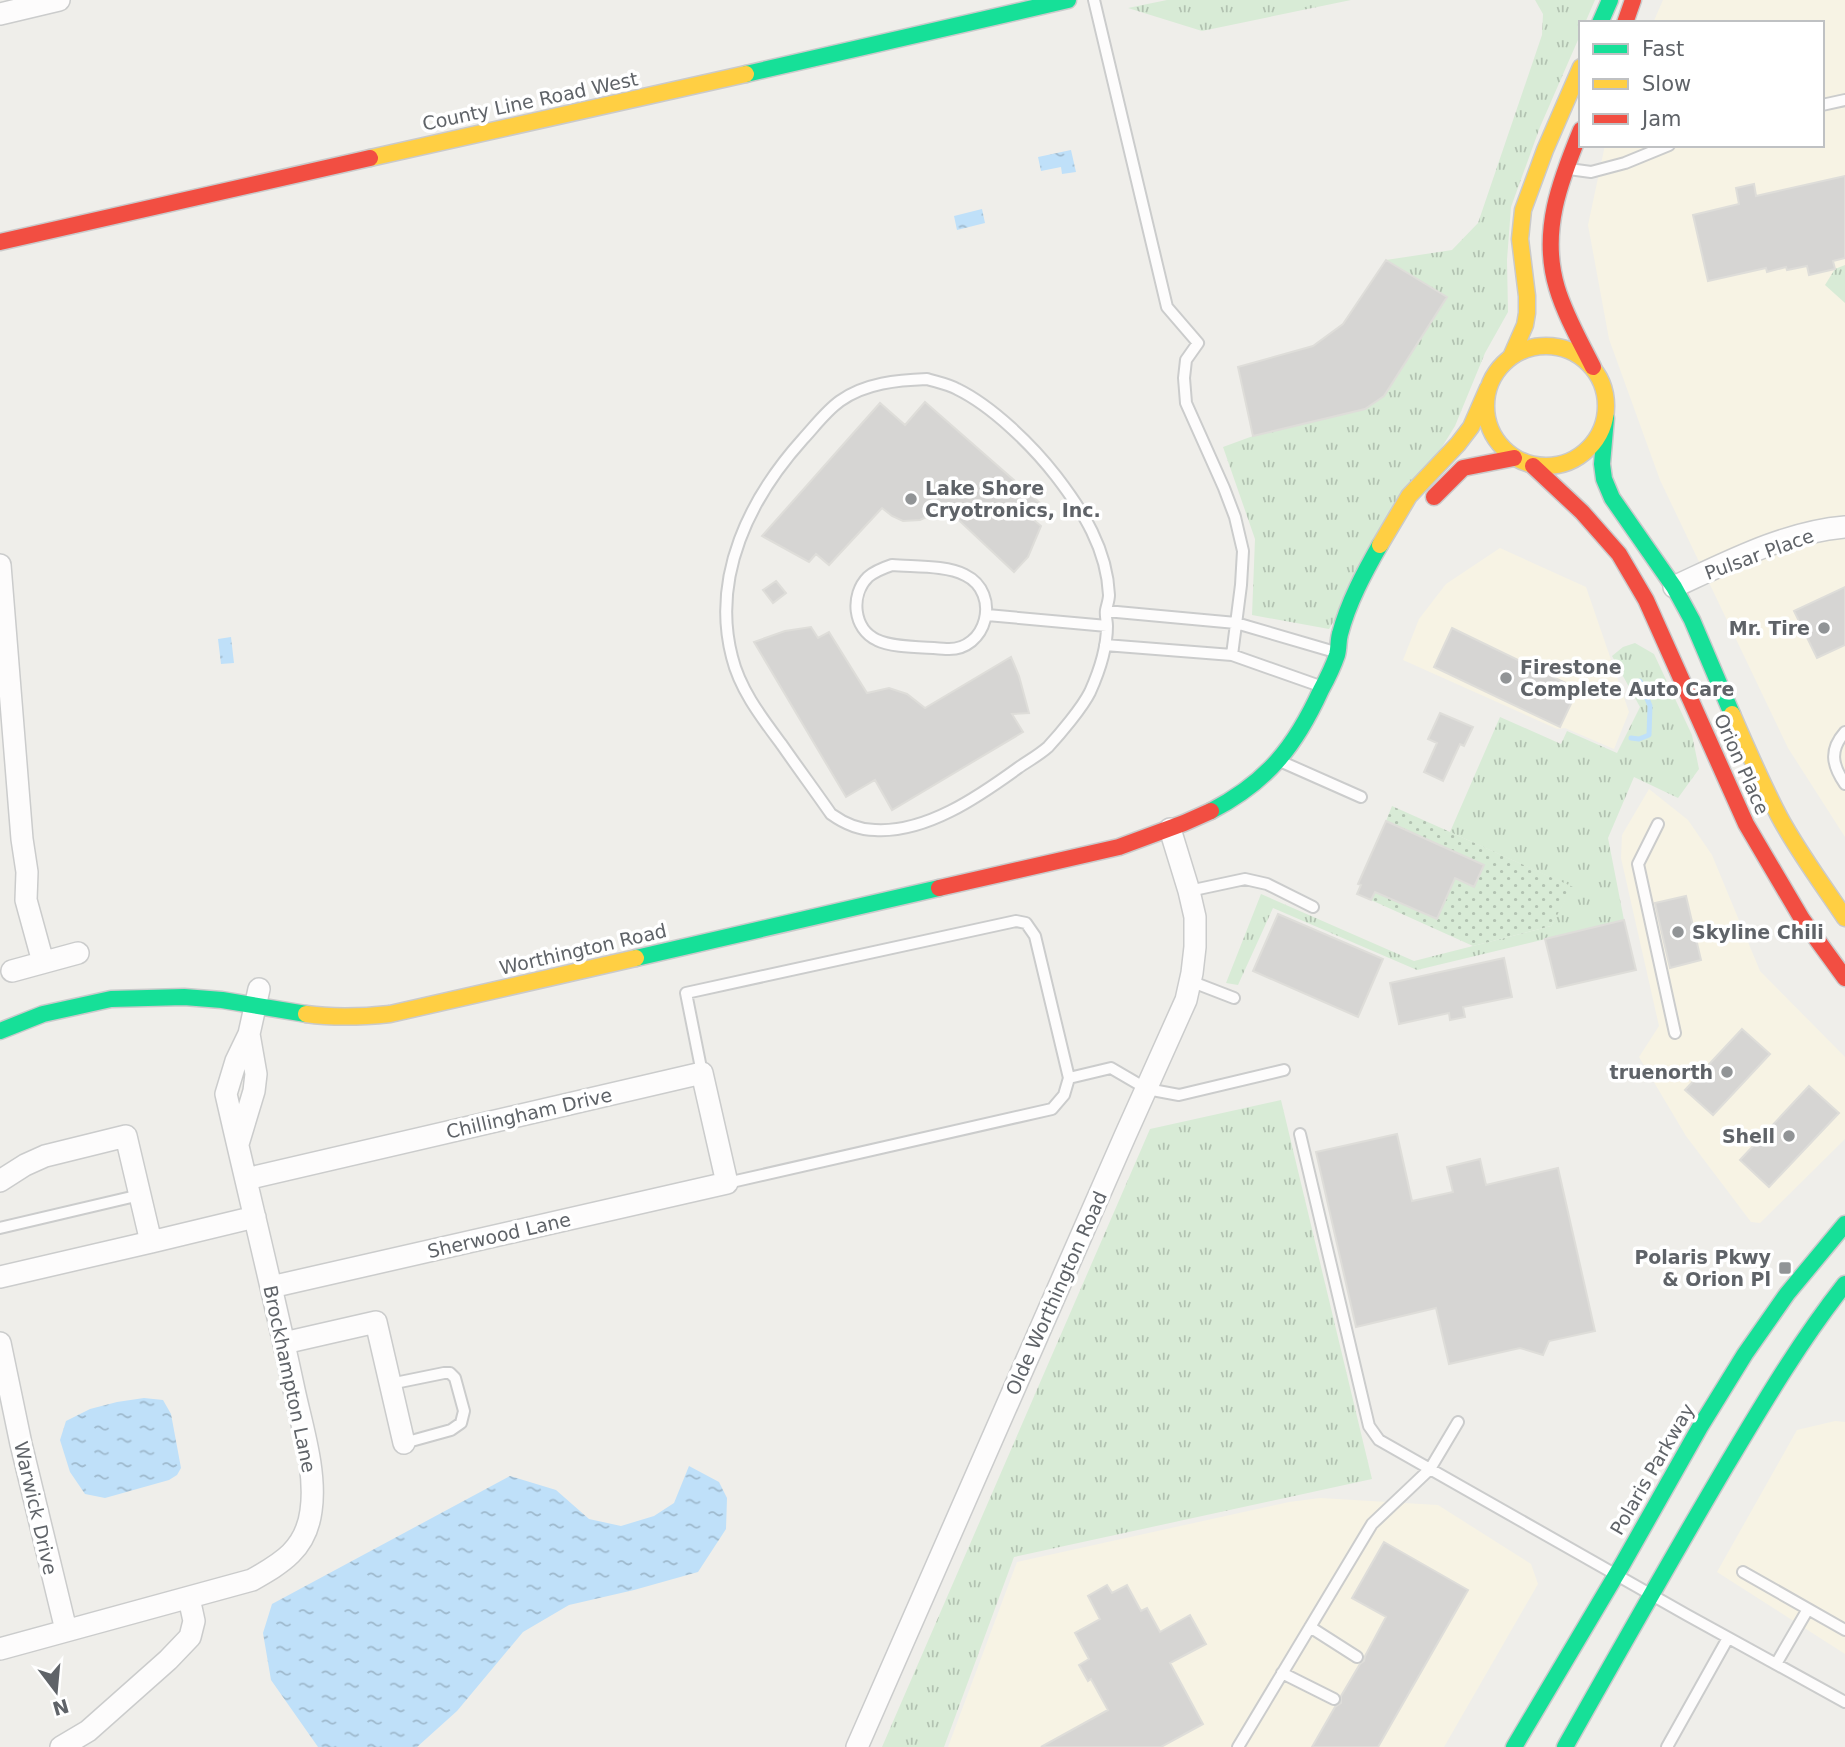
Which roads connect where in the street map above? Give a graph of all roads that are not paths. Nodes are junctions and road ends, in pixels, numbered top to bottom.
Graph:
1 (59, 0) edge
2 (1068, 0) edge
3 (1094, 0) edge
4 (1610, 0) edge
5 (1633, 0) edge
6 (0, 14) edge
7 (1601, 21) edge
8 (1626, 21) edge
9 (1579, 71) edge
10 (1845, 100) edge
11 (1824, 105) edge
12 (1579, 135) edge
13 (1664, 147) edge
14 (1565, 168) junction
15 (0, 242) edge
16 (1511, 357) junction
17 (1593, 367) junction
18 (1488, 388) junction
19 (1606, 418) junction
20 (1514, 458) junction
21 (1533, 466) junction
22 (1424, 508) dead end
23 (1582, 512) junction
24 (1845, 527) edge
25 (0, 565) edge
26 (1674, 587) junction
27 (1106, 611) junction
28 (986, 615) junction
29 (1236, 622) junction
30 (1107, 626) junction
31 (1354, 642) dead end
32 (1105, 645) junction
33 (1338, 653) junction
34 (1232, 655) junction
35 (1322, 687) junction
36 (1845, 732) edge
37 (1279, 761) junction
38 (1845, 783) edge
39 (1362, 797) dead end
40 (1658, 824) dead end
41 (1170, 828) junction
42 (1124, 829) dead end
43 (1189, 891) junction
44 (1313, 907) dead end
45 (1845, 918) edge
46 (78, 953) dead end
47 (43, 962) junction
48 (12, 971) dead end
49 (1845, 978) edge
50 (1190, 981) junction
51 (258, 993) junction
52 (1234, 998) dead end
53 (0, 1031) edge
54 (1675, 1033) dead end
55 (1284, 1070) dead end
56 (702, 1073) junction
57 (1069, 1079) junction
58 (1147, 1088) junction
59 (1300, 1134) dead end
60 (246, 1179) junction
61 (0, 1181) edge
62 (727, 1183) junction
63 (140, 1195) junction
64 (255, 1217) junction
65 (1845, 1224) edge
66 (0, 1228) edge
67 (151, 1242) junction
68 (0, 1277) edge
69 (1845, 1284) edge
70 (271, 1287) junction
71 (0, 1343) edge
72 (284, 1343) junction
73 (390, 1384) junction
74 (1458, 1422) dead end
75 (10, 1439) edge
76 (404, 1443) joint
77 (1430, 1469) junction
78 (1743, 1572) dead end
79 (1616, 1574) junction
80 (1652, 1595) junction
81 (189, 1598) junction
82 (1808, 1609) junction
83 (1310, 1628) junction
84 (66, 1630) junction
85 (1845, 1630) edge
86 (1728, 1638) junction
87 (0, 1649) edge
88 (1357, 1657) dead end
89 (1776, 1664) junction
90 (1282, 1673) junction
91 (1334, 1699) dead end
92 (1845, 1702) edge
93 (61, 1747) edge
94 (857, 1747) edge
95 (1238, 1747) edge
96 (1514, 1747) edge
97 (1564, 1747) edge
98 (1667, 1747) edge

1 - 6 street
2 - 15 main road, County Line Road West
3 - 29 lane
4 - 7 main road
5 - 8 main road
9 - 16 main road
10 - 11 lane
12 - 14 main road
13 - 14 lane
14 - 17 main road
16 - 17 main road
16 - 18 main road
17 - 19 main road
18 - 20 main road
18 - 33 main road, Worthington Road
19 - 21 main road
19 - 26 main road, Orion Place
20 - 21 main road
20 - 22 main road
21 - 23 main road, Orion Place
23 - 26 main road
23 - 49 main road, Orion Place
24 - 26 street, Pulsar Place
25 - 47 street
26 - 45 main road, Orion Place
27 - 29 lane
27 - 30 lane
27 - 32 lane
28 - 28 lane
28 - 30 lane
29 - 33 lane
29 - 34 lane
30 - 32 lane
31 - 33 main road
32 - 34 lane
33 - 35 main road, Worthington Road
34 - 35 lane
35 - 37 main road, Worthington Road
36 - 38 lane
37 - 39 lane
37 - 41 main road, Worthington Road
40 - 54 lane
41 - 42 main road, Worthington Road
41 - 43 street, Olde Worthington Road
41 - 51 main road, Worthington Road
43 - 44 lane
43 - 50 street, Olde Worthington Road
46 - 47 street
47 - 48 street
50 - 52 lane
50 - 58 street, Olde Worthington Road
51 - 53 main road, Worthington Road
51 - 60 street, Brockhampton Lane
55 - 58 lane
56 - 57 lane
56 - 60 street, Chillingham Drive
56 - 62 street
57 - 58 lane
57 - 62 lane
58 - 94 street, Olde Worthington Road
59 - 77 lane
60 - 64 street, Brockhampton Lane
61 - 63 street
62 - 70 street, Sherwood Lane
63 - 66 lane
63 - 67 street
64 - 67 street
64 - 70 street, Brockhampton Lane
65 - 79 main road, Polaris Parkway
67 - 68 street
69 - 80 main road
70 - 72 street, Brockhampton Lane
71 - 75 street, Warwick Drive
72 - 73 street
72 - 81 street, Brockhampton Lane
73 - 76 street
73 - 76 lane
74 - 77 lane
75 - 84 street, Warwick Drive
77 - 79 lane
77 - 83 lane
78 - 82 lane
79 - 80 lane
79 - 96 main road, Polaris Parkway
80 - 86 lane
80 - 97 main road
81 - 84 street, Brockhampton Lane
81 - 93 street
82 - 85 lane
82 - 89 lane
83 - 88 lane
83 - 90 lane
84 - 87 street, Brockhampton Lane
86 - 89 lane
86 - 98 lane
89 - 92 lane
90 - 91 lane
90 - 95 lane

